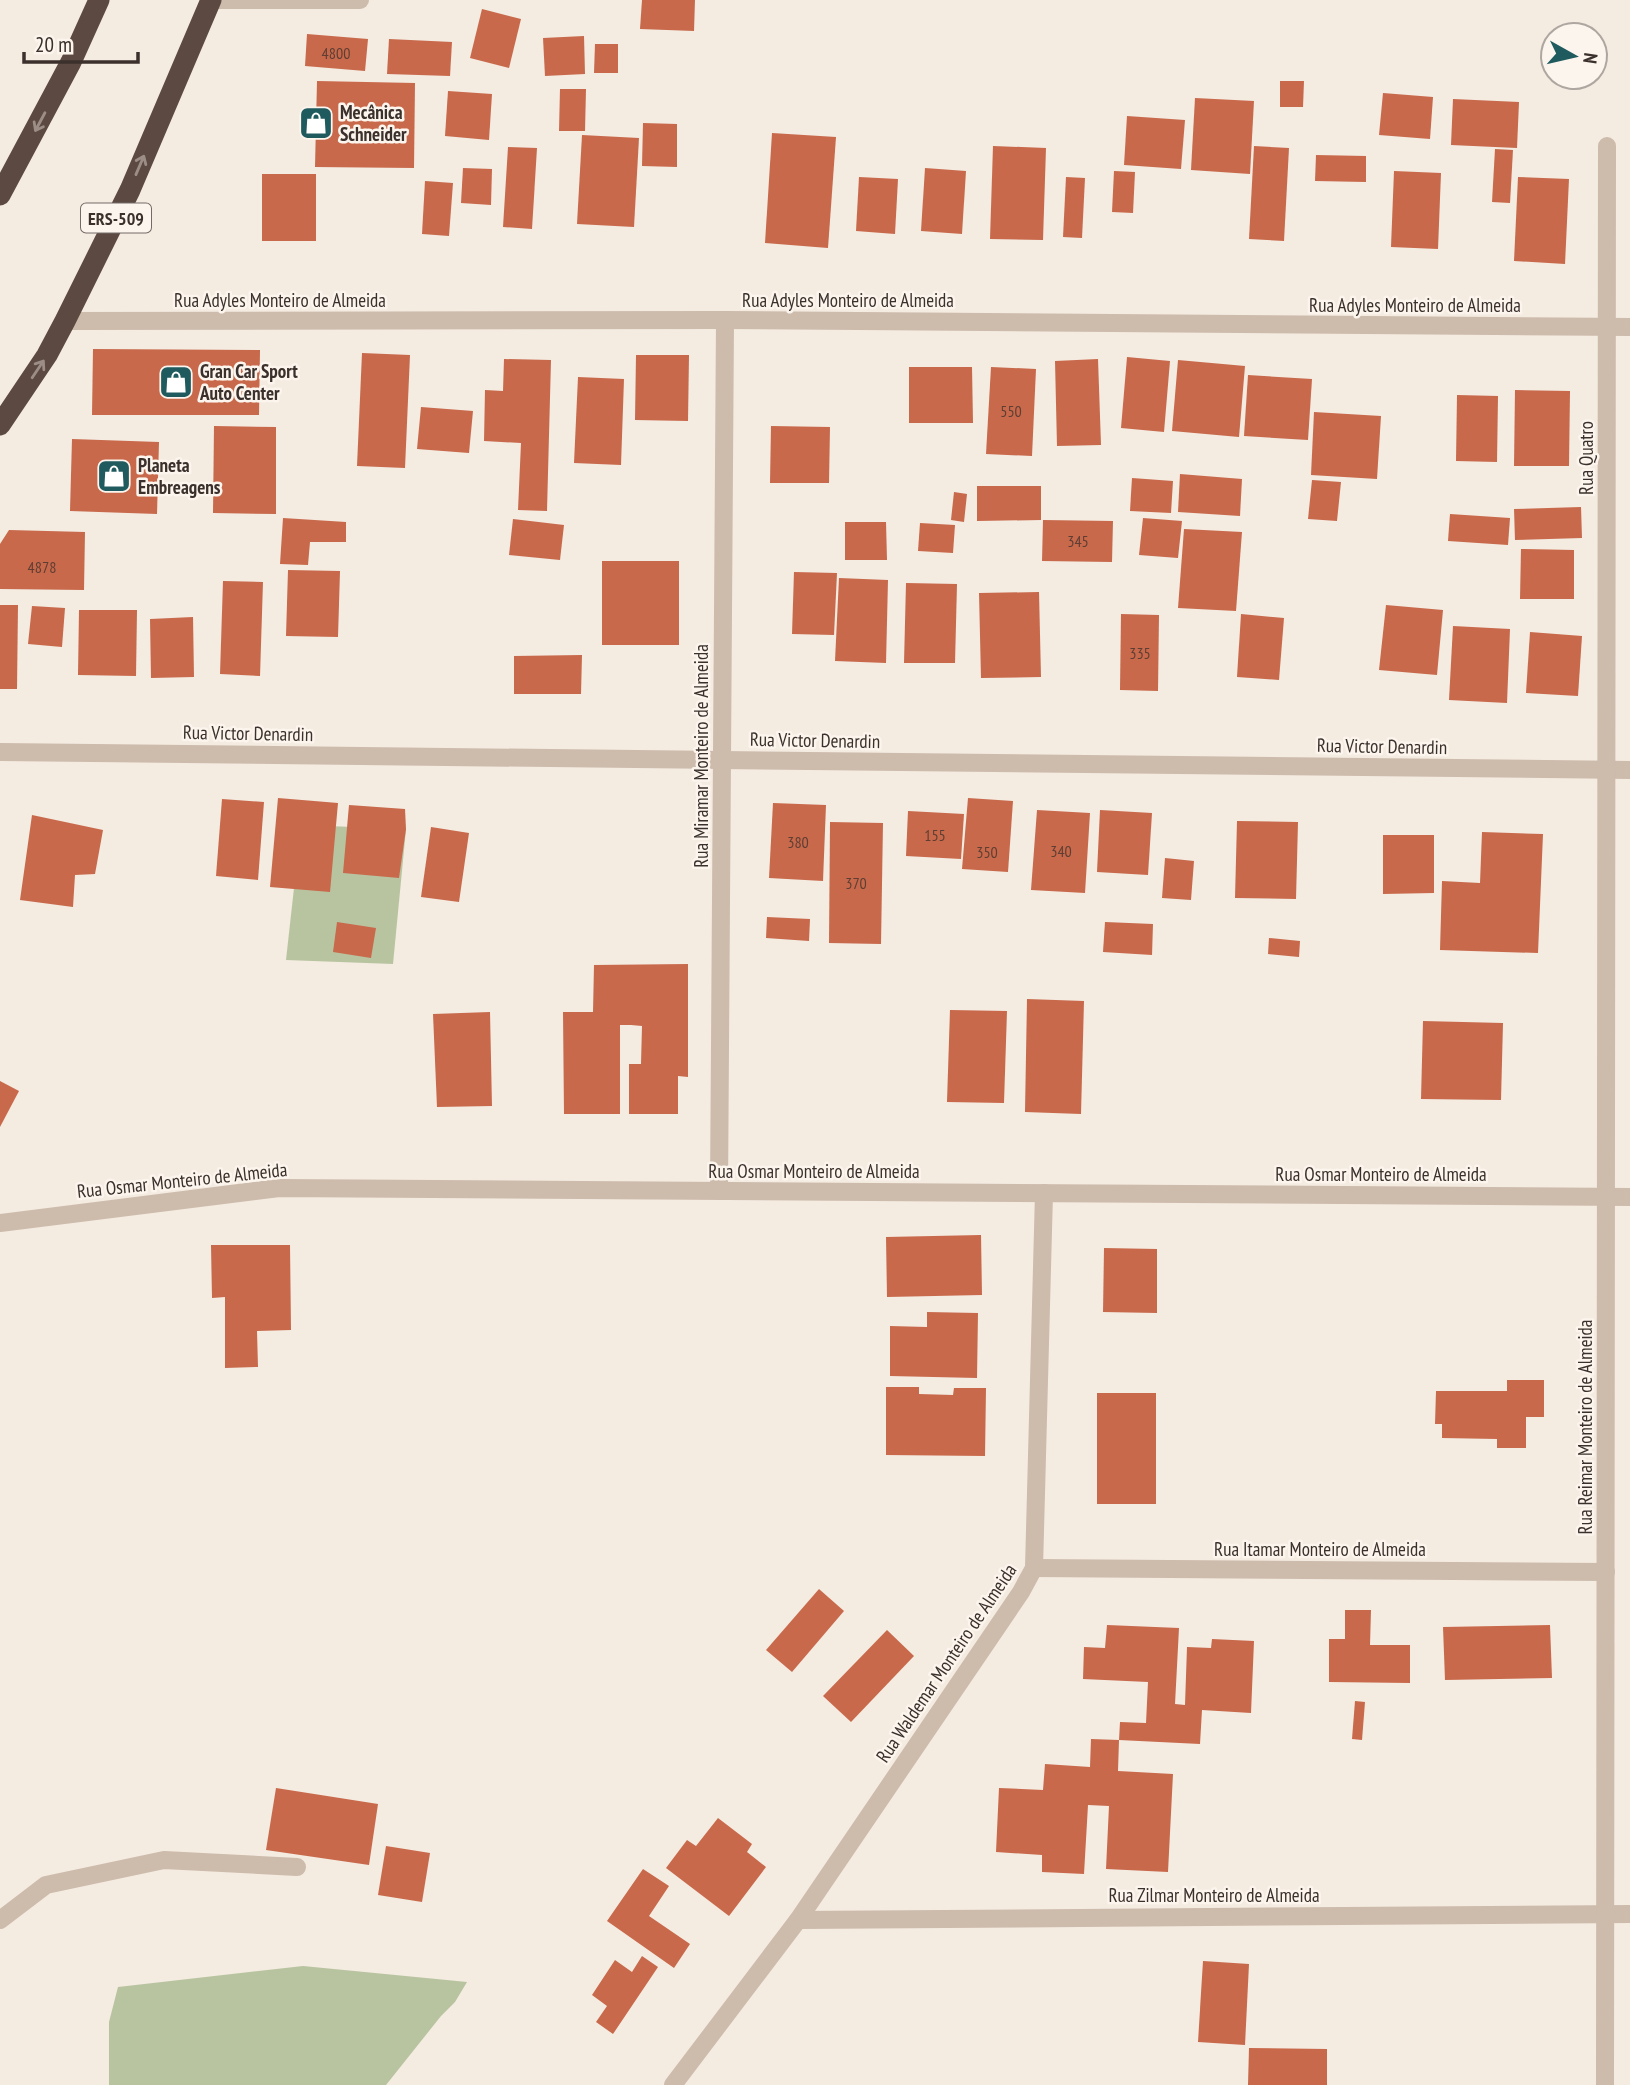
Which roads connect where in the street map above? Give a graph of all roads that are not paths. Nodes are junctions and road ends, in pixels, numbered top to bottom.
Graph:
1 (99, 0) edge
2 (211, 0) edge
3 (360, 0) edge
4 (1607, 146) dead end
5 (0, 195) edge
6 (725, 320) junction
7 (65, 321) junction
8 (1607, 327) junction
9 (1630, 327) edge
10 (0, 425) edge
11 (0, 752) edge
12 (722, 760) junction
13 (1607, 769) junction
14 (1630, 770) edge
15 (719, 1191) junction
16 (1045, 1193) junction
17 (1606, 1197) junction
18 (1630, 1197) edge
19 (0, 1223) edge
20 (1034, 1568) junction
21 (1606, 1572) junction
22 (297, 1867) dead end
23 (1605, 1914) junction
24 (1630, 1914) edge
25 (0, 1920) edge
26 (798, 1920) junction
27 (673, 2085) edge
28 (1605, 2085) edge

1 -> 5 highway
2 - 3 street
7 -> 2 highway, ERS-509
4 - 8 street, Rua Quatro
6 - 7 street, Rua Adyles Monteiro de Almeida
6 - 8 street, Rua Adyles Monteiro de Almeida
6 - 12 street, Rua Miramar Monteiro de Almeida
10 -> 7 highway, ERS-509
8 - 9 street, Rua Adyles Monteiro de Almeida
8 - 13 street, Rua Quatro
11 - 12 street, Rua Victor Denardin
12 - 13 street, Rua Victor Denardin
12 - 15 street, Rua Miramar Monteiro de Almeida
13 - 14 street, Rua Victor Denardin
13 - 17 street, Rua Reimar Monteiro de Almeida
15 - 16 street, Rua Osmar Monteiro de Almeida
15 - 19 street, Rua Osmar Monteiro de Almeida
16 - 17 street, Rua Osmar Monteiro de Almeida
16 - 20 street, Rua Waldemar Monteiro de Almeida
17 - 18 street, Rua Osmar Monteiro de Almeida
17 - 21 street, Rua Reimar Monteiro de Almeida
20 - 21 street, Rua Itamar Monteiro de Almeida
20 - 26 street, Rua Waldemar Monteiro de Almeida
21 - 23 street, Rua Reimar Monteiro de Almeida
22 - 25 street
23 - 24 street, Rua Zilmar Monteiro de Almeida
23 - 26 street, Rua Zilmar Monteiro de Almeida
23 - 28 street, Rua Reimar Monteiro de Almeida
26 - 27 street, Rua Waldemar Monteiro de Almeida

